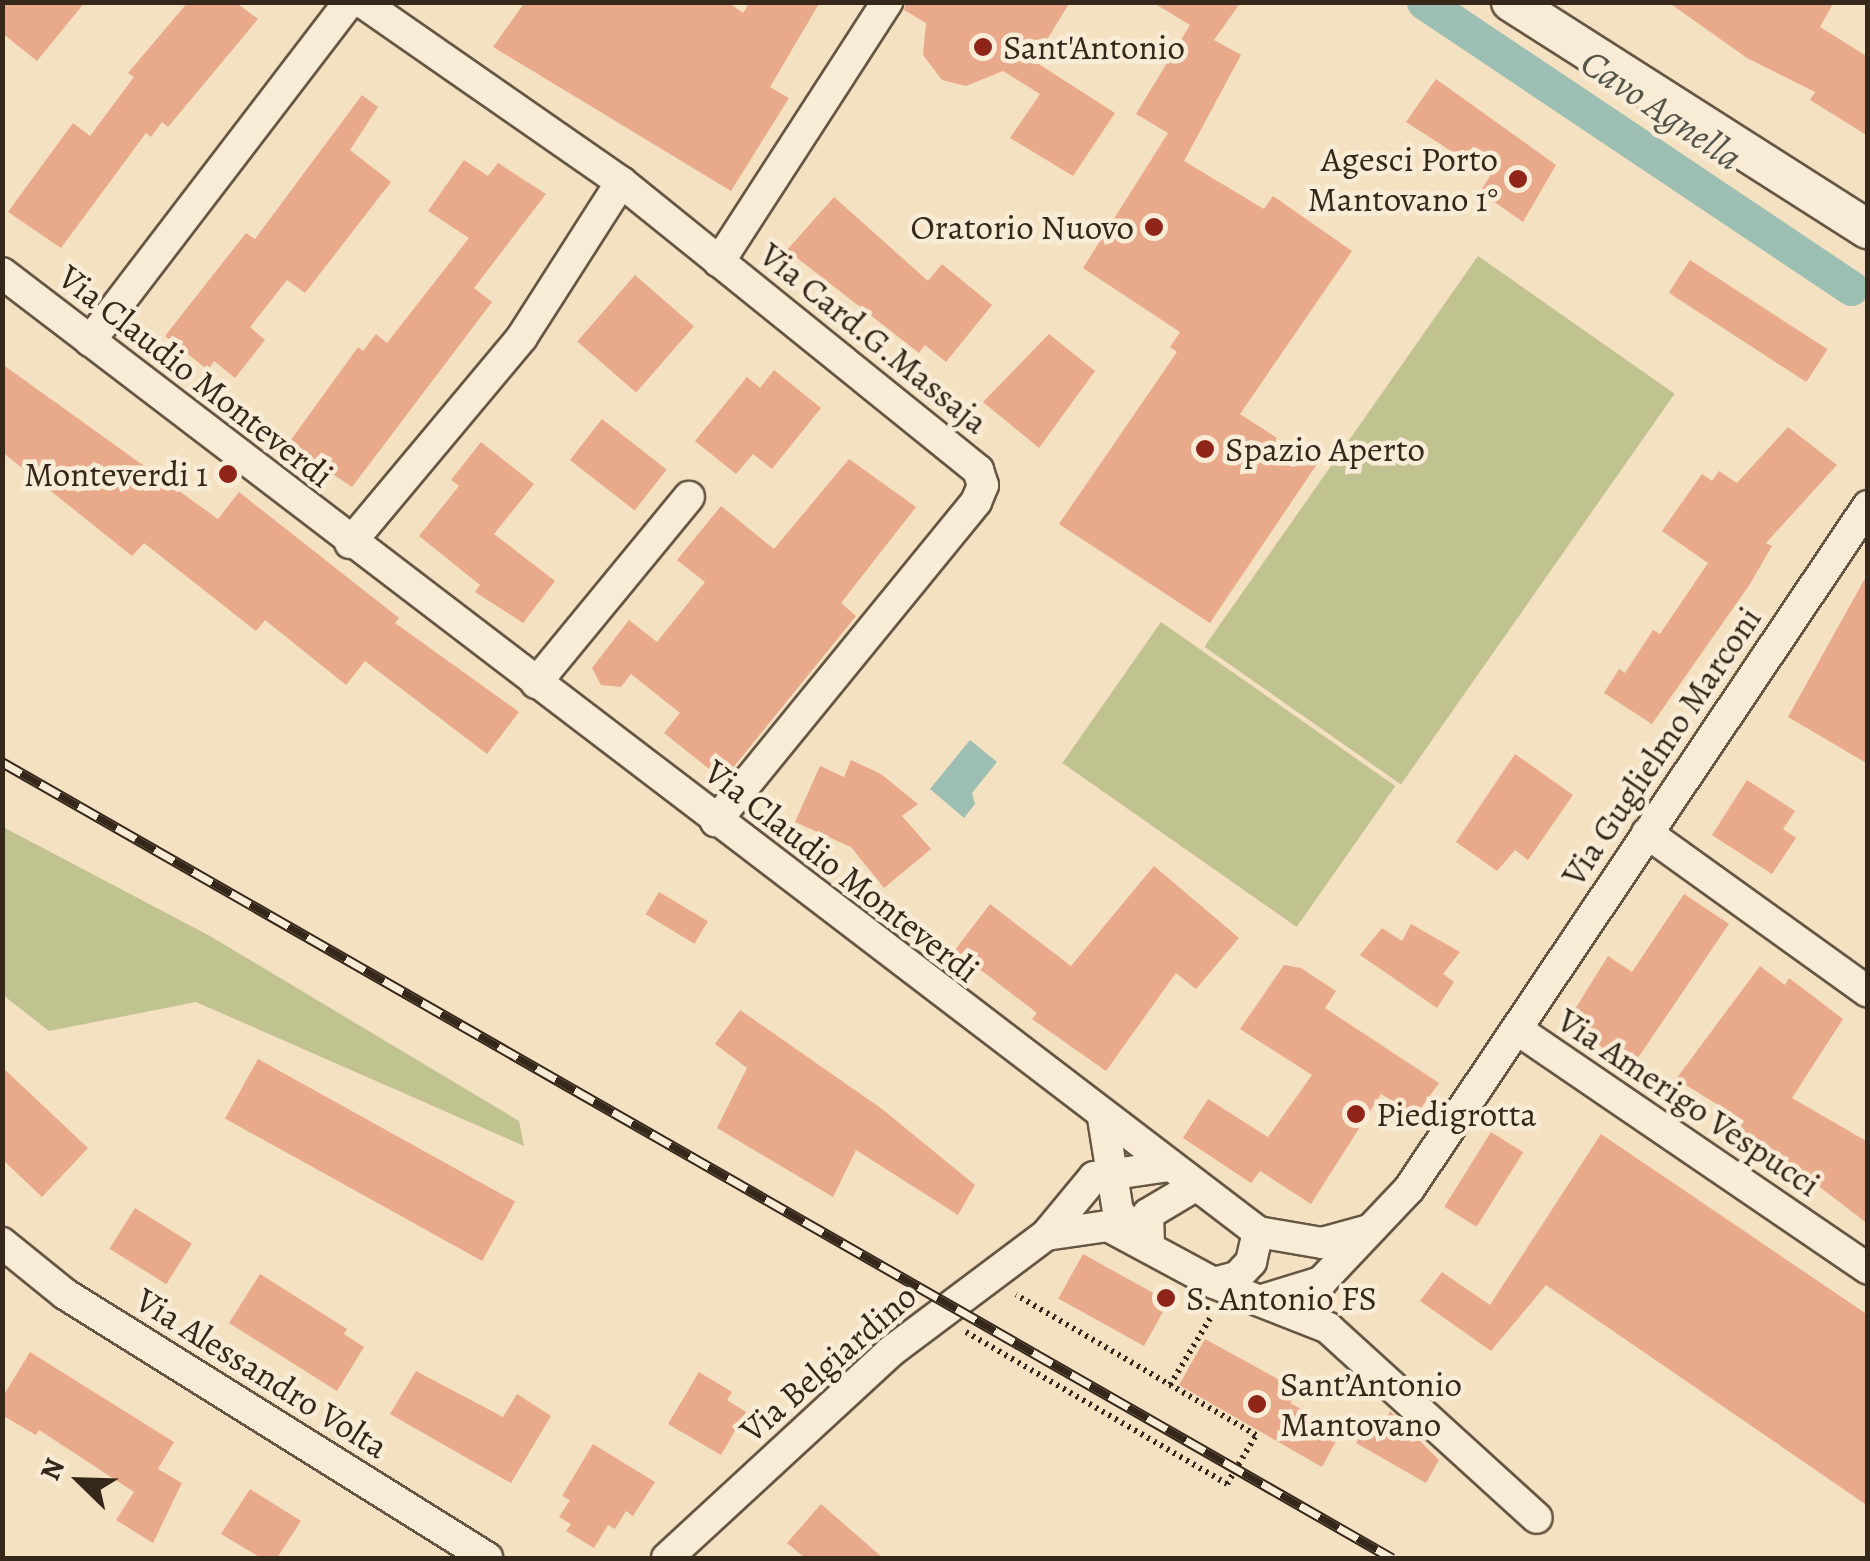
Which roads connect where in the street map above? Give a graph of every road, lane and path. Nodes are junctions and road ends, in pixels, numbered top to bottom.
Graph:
1 (350, 2) edge
2 (362, 2) edge
3 (887, 2) edge
4 (1512, 2) edge
5 (621, 182) junction
6 (1868, 229) edge
7 (719, 262) junction
8 (2, 273) edge
9 (90, 340) junction
10 (689, 496) dead end
11 (1868, 506) edge
12 (350, 543) junction
13 (536, 683) junction
14 (716, 821) junction
15 (1646, 833) junction
16 (1868, 992) edge
17 (1518, 1030) junction
18 (1103, 1118) junction
19 (1168, 1166) junction
20 (1110, 1173) junction
21 (1195, 1186) junction
22 (1368, 1230) junction
23 (1258, 1232) junction
24 (1046, 1235) junction
25 (1306, 1242) junction
26 (2, 1243) edge
27 (1149, 1244) junction
28 (1868, 1269) edge
29 (989, 1280) junction
30 (1321, 1282) junction
31 (1221, 1285) junction
32 (1262, 1300) junction
33 (939, 1316) junction
34 (1328, 1328) junction
35 (1170, 1385) junction
36 (1537, 1518) dead end
37 (487, 1558) edge
38 (667, 1558) edge

1 - 9 street
2 - 5 street, Via Card.G.Massaja
3 - 7 street
4 - 6 street
5 - 7 street, Via Card.G.Massaja
5 - 12 street
7 - 14 street, Via Card.G.Massaja
8 - 9 street, Via Claudio Monteverdi
9 - 12 street, Via Claudio Monteverdi
10 - 13 street
11 - 15 street, Via Guglielmo Marconi
12 - 13 street, Via Claudio Monteverdi
13 - 14 street, Via Claudio Monteverdi
14 - 18 street, Via Claudio Monteverdi
15 - 16 street
15 - 17 street, Via Guglielmo Marconi
17 - 22 street, Via Guglielmo Marconi
17 - 28 street, Via Amerigo Vespucci
18 - 19 street, Via Claudio Monteverdi
18 - 20 street
19 - 20 street
19 - 21 street, Via Claudio Monteverdi
20 - 24 street, Via Belgiardino
20 - 27 street
21 - 23 street, Via Claudio Monteverdi
21 - 27 street
22 - 25 street
22 - 30 street, Via Guglielmo Marconi
23 - 25 street
23 - 31 street
24 - 27 street
24 - 29 street, Via Belgiardino
25 - 30 street
26 - 37 street, Via Alessandro Volta
27 - 31 street
29 - 33 street, Via Belgiardino
29 - 35 path
30 - 32 street
30 - 34 street
31 - 32 street
31 - 35 path
32 - 34 street
33 - 35 path
33 - 38 street, Via Belgiardino
34 - 36 street

